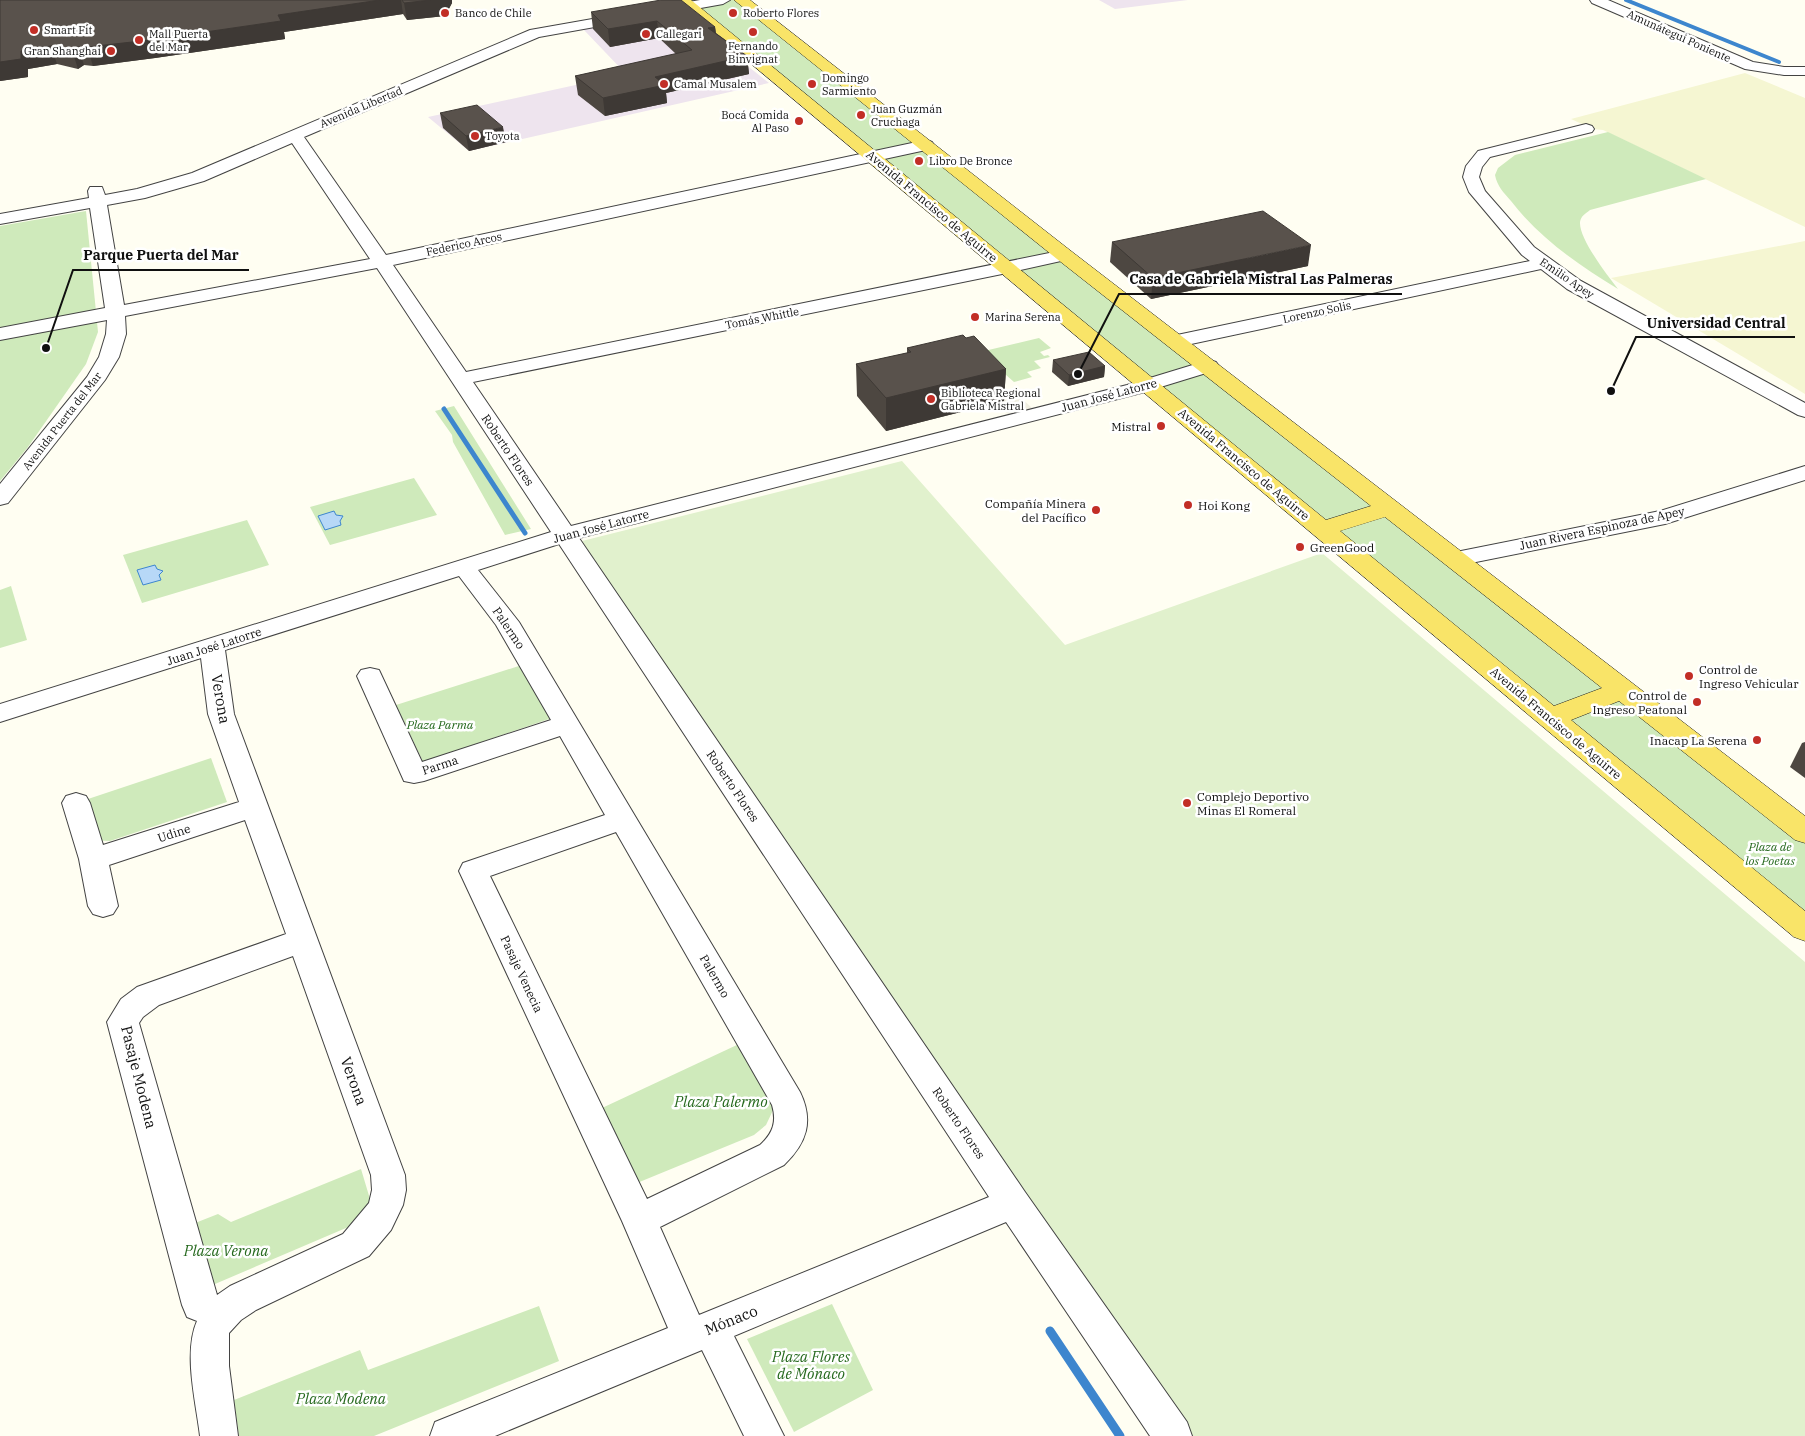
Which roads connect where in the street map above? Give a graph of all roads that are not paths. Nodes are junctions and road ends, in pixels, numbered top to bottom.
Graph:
1 (671, 0) edge
2 (723, 0) edge
3 (741, 0) edge
4 (1597, 0) edge
5 (686, 3) edge
6 (772, 50) junction
7 (1805, 71) edge
8 (1586, 129) dead end
9 (295, 136) junction
10 (926, 145) junction
11 (873, 158) junction
12 (97, 196) junction
13 (0, 207) edge
14 (0, 219) edge
15 (1528, 251) junction
16 (1064, 254) junction
17 (381, 262) junction
18 (1544, 263) junction
19 (1007, 268) junction
20 (116, 313) junction
21 (0, 334) edge
22 (1171, 337) junction
23 (1209, 366) junction
24 (460, 379) junction
25 (1148, 385) junction
26 (1805, 411) edge
27 (1805, 473) edge
28 (0, 498) edge
29 (1390, 508) junction
30 (1322, 529) junction
31 (564, 535) junction
32 (1456, 559) junction
33 (463, 566) junction
34 (212, 646) junction
35 (370, 676) dead end
36 (1623, 690) junction
37 (0, 712) edge
38 (1551, 718) junction
39 (567, 724) junction
40 (76, 803) dead end
41 (254, 807) junction
42 (623, 819) junction
43 (1805, 832) edge
44 (93, 859) junction
45 (104, 906) dead end
46 (1805, 929) edge
47 (303, 940) junction
48 (1013, 1203) junction
49 (639, 1220) junction
50 (221, 1314) junction
51 (700, 1332) junction
52 (219, 1436) edge
53 (449, 1436) edge
54 (765, 1436) edge
55 (1173, 1436) edge

1 - 12 street, Avenida Libertad
2 - 5 street, Avenida Libertad
3 - 6 main road, Avenida Francisco de Aguirre
4 - 7 street, Amunátegui Poniente
5 - 6 main road, Avenida Francisco de Aguirre
5 - 9 street, Avenida Libertad
6 - 10 main road, Avenida Francisco de Aguirre
6 - 11 main road, Avenida Francisco de Aguirre
8 - 15 street, Emilio Apey
9 - 12 street, Avenida Libertad
9 - 17 street, Roberto Flores
10 - 11 street, Federico Arcos
10 - 16 main road, Avenida Francisco de Aguirre
11 - 17 street, Federico Arcos
11 - 19 main road, Avenida Francisco de Aguirre
12 - 13 street, Avenida Libertad
12 - 14 street, Avenida Libertad
12 - 20 street, Avenida Puerta del Mar
15 - 18 street, Emilio Apey
15 - 22 street, Lorenzo Solis
16 - 19 street, Tomás Whittle
16 - 22 main road, Avenida Francisco de Aguirre
17 - 20 street, Federico Arcos
17 - 24 street, Roberto Flores
18 - 22 street, Lorenzo Solis
18 - 26 street, Emilio Apey
19 - 24 street, Tomás Whittle
19 - 25 main road, Avenida Francisco de Aguirre
20 - 21 street, Federico Arcos
20 - 28 street, Avenida Puerta del Mar
22 - 23 main road, Avenida Francisco de Aguirre
23 - 25 street, Juan José Latorre
23 - 29 main road, Avenida Francisco de Aguirre
24 - 31 street, Roberto Flores
25 - 30 main road, Avenida Francisco de Aguirre
25 - 31 street, Juan José Latorre
27 - 32 street, Juan Rivera Espinoza de Apey
29 - 30 main road
29 - 32 main road, Avenida Francisco de Aguirre
30 - 38 main road, Avenida Francisco de Aguirre
31 - 33 street, Juan José Latorre
31 - 48 street, Roberto Flores
32 - 36 main road, Avenida Francisco de Aguirre
33 - 34 street, Juan José Latorre
33 - 39 street, Palermo
34 - 37 street, Juan José Latorre
34 - 41 street, Verona
35 - 39 street, Parma
36 - 38 main road
36 - 43 main road, Avenida Francisco de Aguirre
38 - 46 main road, Avenida Francisco de Aguirre
39 - 42 street, Palermo
40 - 44 street
41 - 44 street, Udine
41 - 47 street, Verona
42 - 49 street, Palermo
42 - 49 street, Pasaje Venecia
44 - 45 street
47 - 50 street, Verona
47 - 50 street, Pasaje Modena
48 - 51 street, Mónaco
48 - 55 street, Roberto Flores
49 - 51 street
50 - 52 street, Verona
51 - 53 street, Mónaco
51 - 54 street

